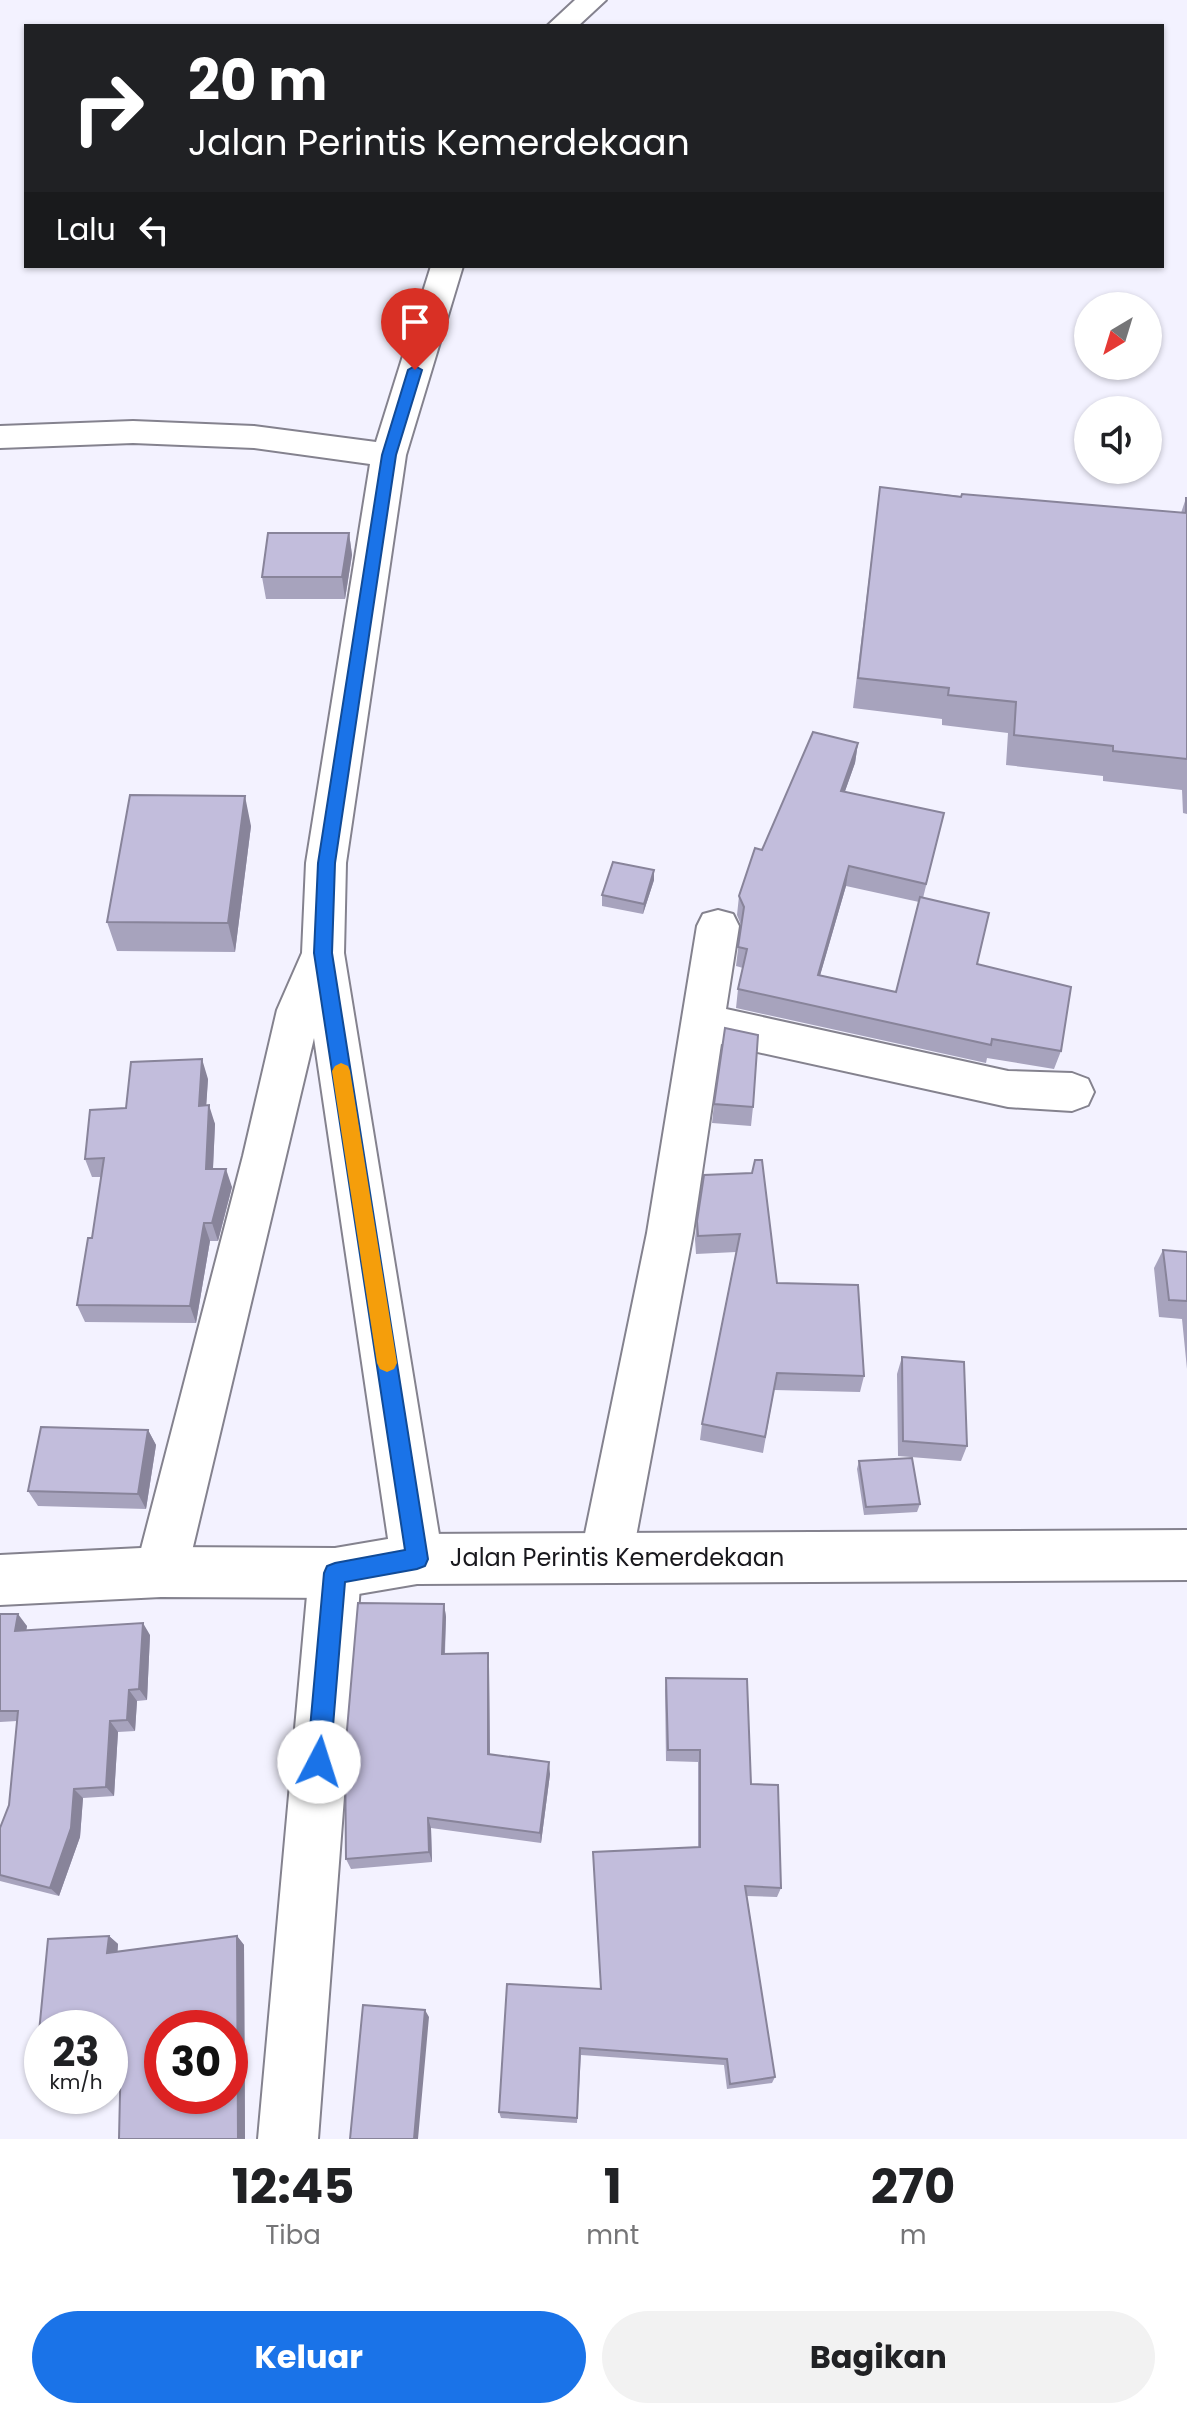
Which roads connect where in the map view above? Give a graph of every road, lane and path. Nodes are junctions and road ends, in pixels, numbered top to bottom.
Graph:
1 (592, 0) edge
2 (563, 24) edge
3 (446, 268) edge
4 (0, 437) edge
5 (389, 455) junction
6 (718, 926) dead end
7 (323, 953) junction
8 (703, 1022) junction
9 (1072, 1092) dead end
10 (1187, 1555) edge
11 (606, 1558) junction
12 (417, 1559) junction
13 (161, 1572) junction
14 (335, 1573) junction
15 (0, 1580) edge
16 (288, 2139) edge

1 - 2 street
3 - 5 street
4 - 5 street
5 - 7 street
6 - 8 street
7 - 12 street
7 - 13 street
8 - 9 street
8 - 11 street
10 - 11 street, Jalan Perintis Kemerdekaan
11 - 12 street, Jalan Perintis Kemerdekaan
12 - 14 street, Jalan Perintis Kemerdekaan
13 - 14 street, Jalan Perintis Kemerdekaan
13 - 15 street, Jalan Perintis Kemerdekaan
14 - 16 street

